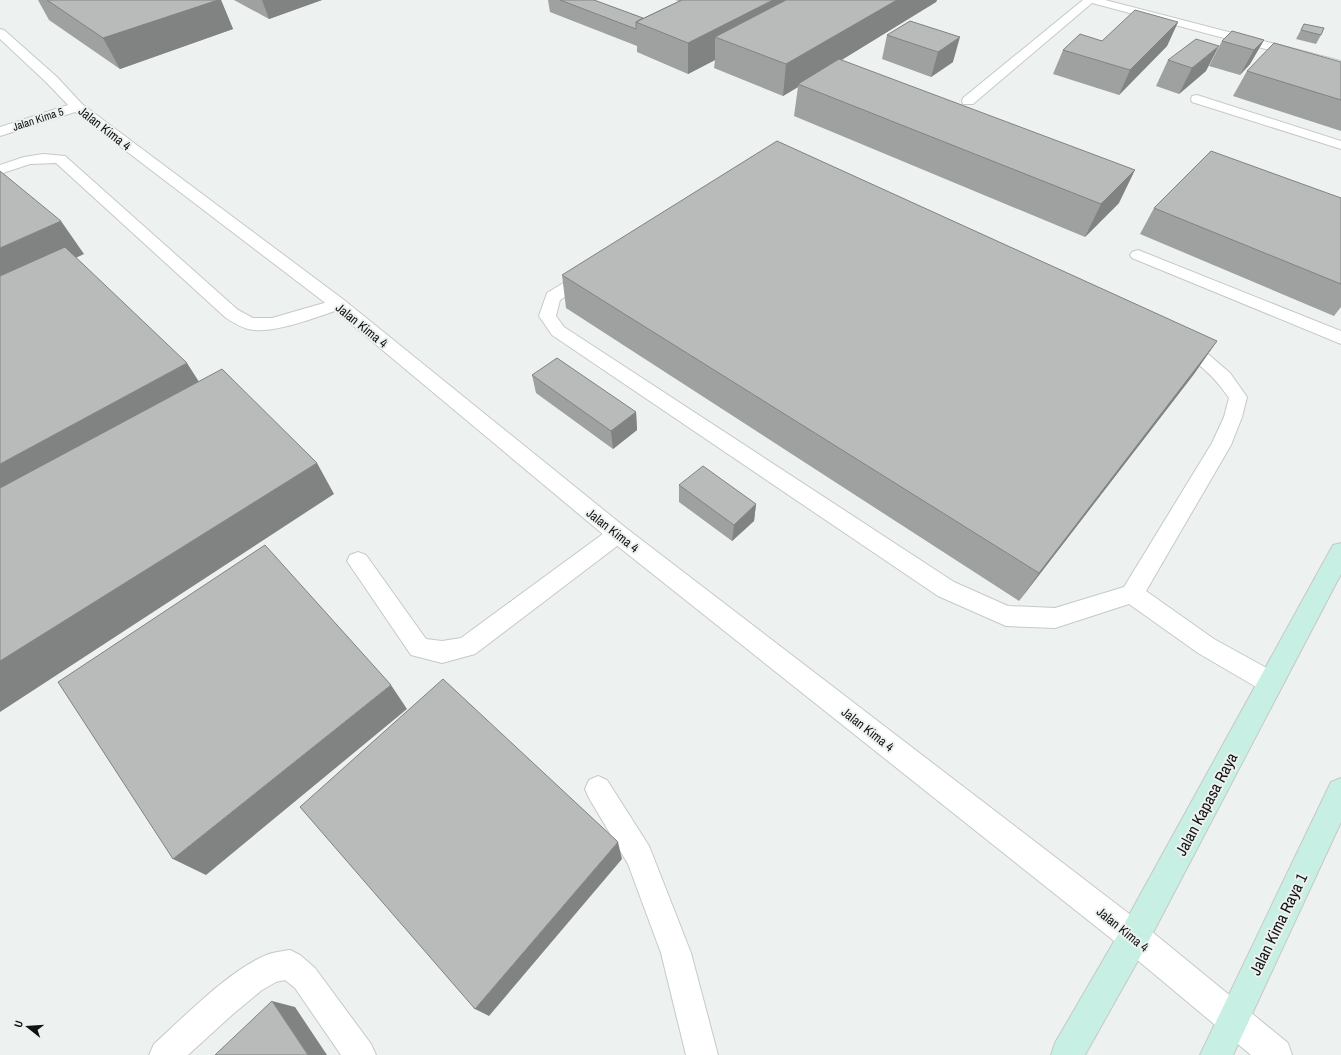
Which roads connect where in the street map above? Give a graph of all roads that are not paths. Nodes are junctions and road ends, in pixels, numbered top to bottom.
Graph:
1 (1091, 0) edge
2 (0, 33) edge
3 (1341, 66) edge
4 (1197, 99) dead end
5 (968, 101) dead end
6 (77, 107) junction
7 (0, 132) edge
8 (1341, 145) edge
9 (0, 170) edge
10 (1138, 255) dead end
11 (338, 304) junction
12 (1341, 338) edge
13 (618, 534) junction
14 (1341, 552) edge
15 (358, 561) dead end
16 (1132, 594) junction
17 (1271, 684) junction
18 (598, 789) dead end
19 (1341, 792) edge
20 (1134, 937) junction
21 (1233, 1019) junction
22 (164, 1055) edge
23 (360, 1055) edge
24 (702, 1055) edge
25 (1067, 1055) edge
26 (1216, 1055) edge
27 (1276, 1055) edge

1 - 3 lane
1 - 5 lane
2 - 6 street, Jalan Kima 4
4 - 8 lane
6 - 7 street, Jalan Kima 5
6 - 11 street, Jalan Kima 4
9 - 11 lane
10 - 12 lane
11 - 13 street, Jalan Kima 4
13 - 15 lane
13 - 20 street, Jalan Kima 4
14 - 17 main road, Jalan Kapasa Raya
16 - 16 lane
16 - 17 lane
17 - 20 main road, Jalan Kapasa Raya
18 - 24 lane
19 - 21 main road, Jalan Kima Raya 1
20 - 21 street, Jalan Kima 4
20 - 25 main road, Jalan Kapasa Raya
21 - 26 main road, Jalan Kima Raya 1
21 - 27 street, Jalan Kima 4
22 - 23 lane

